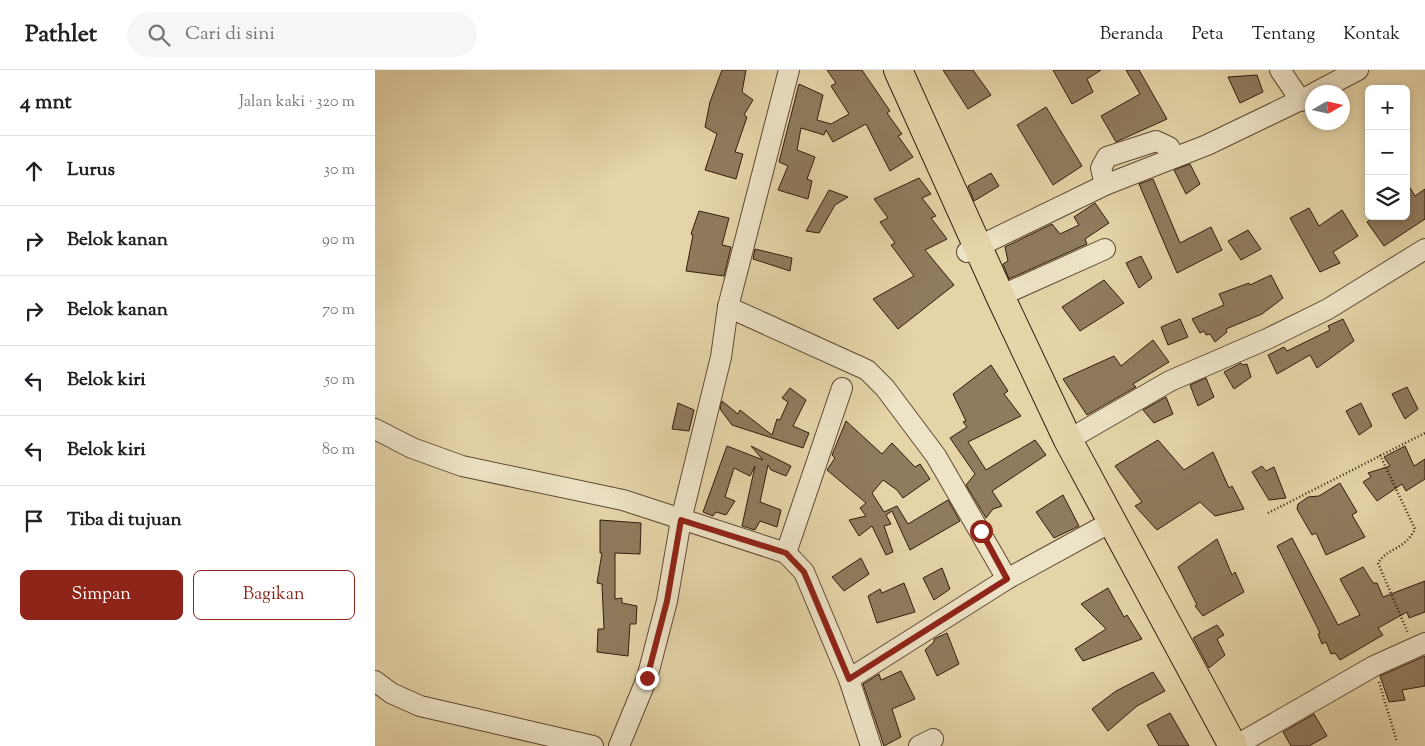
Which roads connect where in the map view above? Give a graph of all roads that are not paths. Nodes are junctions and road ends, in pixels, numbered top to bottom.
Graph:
1 (789, 70) edge
2 (884, 70) edge
3 (898, 70) edge
4 (1280, 70) edge
5 (1358, 70) edge
6 (1330, 85) edge
7 (1305, 92) edge
8 (1305, 98) edge
9 (1105, 249) dead end
10 (1425, 249) edge
11 (972, 250) junction
12 (1000, 296) junction
13 (728, 307) junction
14 (842, 388) dead end
15 (375, 429) edge
16 (1068, 440) junction
17 (681, 520) junction
18 (1100, 528) junction
19 (786, 553) junction
20 (1007, 579) junction
21 (1420, 645) edge
22 (849, 679) junction
23 (375, 681) edge
24 (593, 746) edge
25 (619, 746) edge
26 (871, 746) edge
27 (1217, 746) edge
28 (1234, 746) edge

1 - 13 street
2 - 11 highway
3 - 11 highway
4 - 7 street
5 - 6 street
8 - 11 street
9 - 12 street
10 - 16 street
11 - 12 highway
11 - 18 highway
12 - 16 highway
13 - 17 street
13 - 20 street
14 - 19 street
15 - 17 street
16 - 28 highway
17 - 19 street
17 - 25 street
18 - 20 street
18 - 27 highway
19 - 22 street
20 - 22 street
21 - 28 street
22 - 26 street
23 - 24 street

